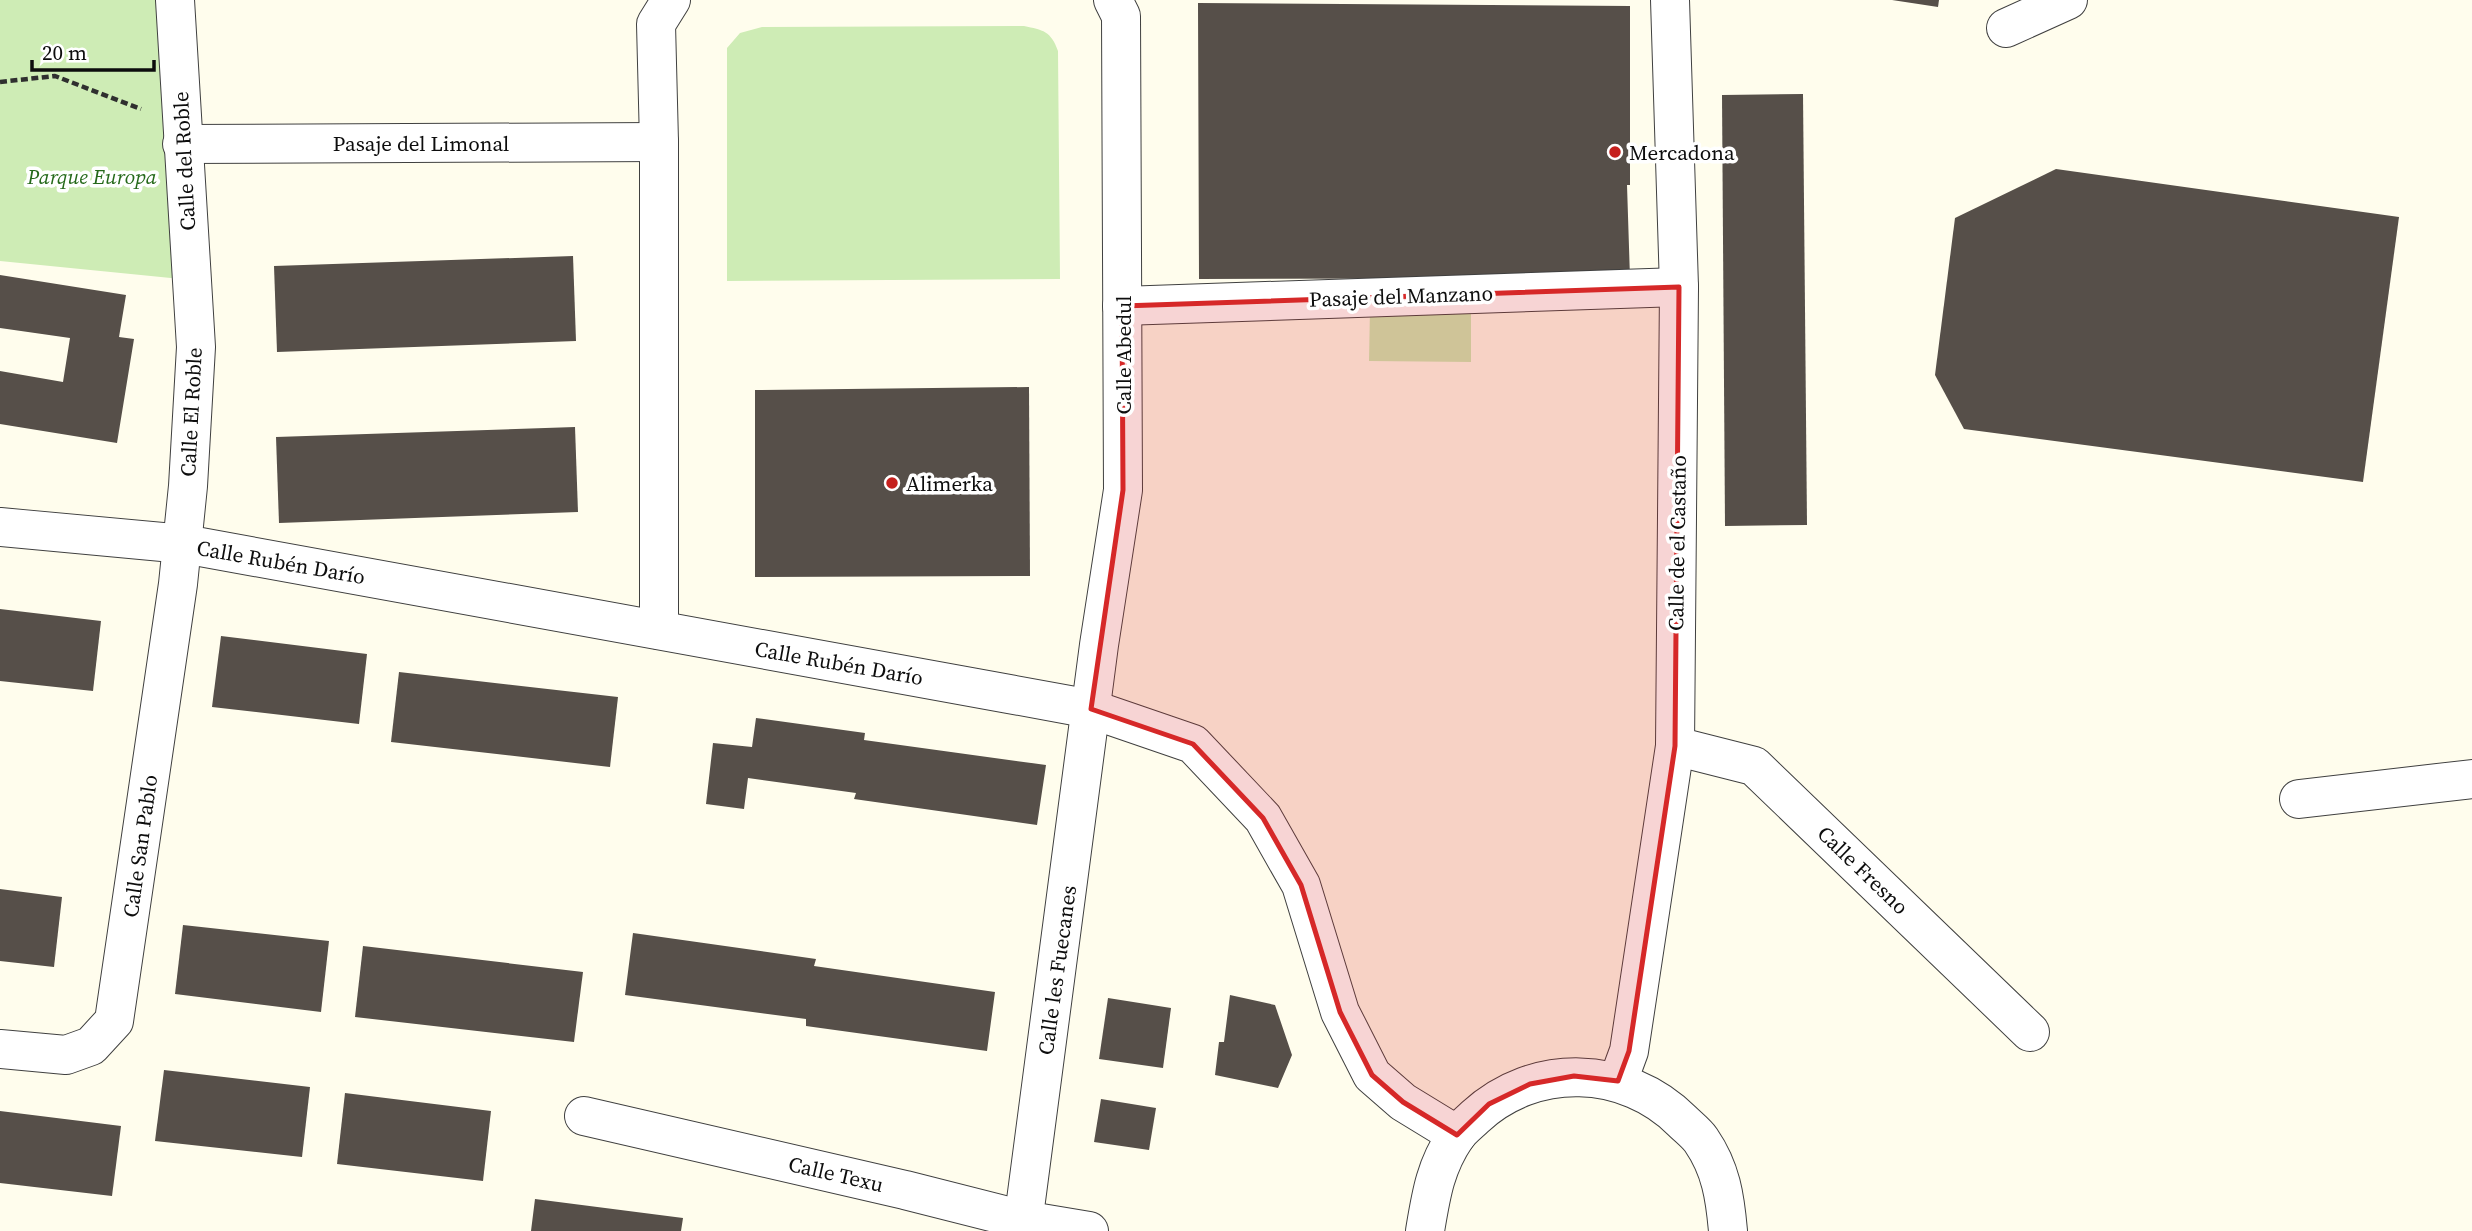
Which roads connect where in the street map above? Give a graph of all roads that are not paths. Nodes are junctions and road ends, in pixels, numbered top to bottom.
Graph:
1 (175, 0) edge
2 (671, 0) edge
3 (1113, 0) edge
4 (1671, 0) edge
5 (2068, 0) edge
6 (2006, 28) dead end
7 (659, 142) junction
8 (182, 144) junction
9 (191, 280) joint
10 (1679, 287) junction
11 (1122, 306) junction
12 (0, 527) edge
13 (184, 544) junction
14 (659, 630) junction
15 (1091, 709) junction
16 (1675, 746) junction
17 (2472, 779) edge
18 (2299, 799) dead end
19 (2030, 1032) dead end
20 (0, 1049) edge
21 (1618, 1081) junction
22 (584, 1116) dead end
23 (1457, 1135) junction
24 (1023, 1226) edge
25 (1089, 1231) edge
26 (1425, 1231) edge
27 (1728, 1231) edge

1 - 8 street, Calle del Roble
2 - 7 street
3 - 11 street, Calle Abedul
4 - 10 street, Calle de el Castaño
5 - 6 street
7 - 8 street, Pasaje del Limonal
7 - 14 street
8 - 9 street, Calle del Roble
9 - 13 street, Calle El Roble
10 - 11 street, Pasaje del Manzano
10 - 16 street, Calle de el Castaño
11 - 15 street, Calle Abedul
12 - 13 street, Calle Rubén Darío
13 - 14 street, Calle Rubén Darío
13 - 20 street, Calle San Pablo
14 - 15 street, Calle Rubén Darío
15 - 23 street, Calle Rubén Darío
15 - 24 street, Calle les Fuecanes
16 - 19 street, Calle Fresno
16 - 21 street, Calle de el Castaño
17 - 18 street
21 - 23 street
21 - 27 street
22 - 24 street, Calle Texu
23 - 26 street
24 - 25 street, Calle Texu

